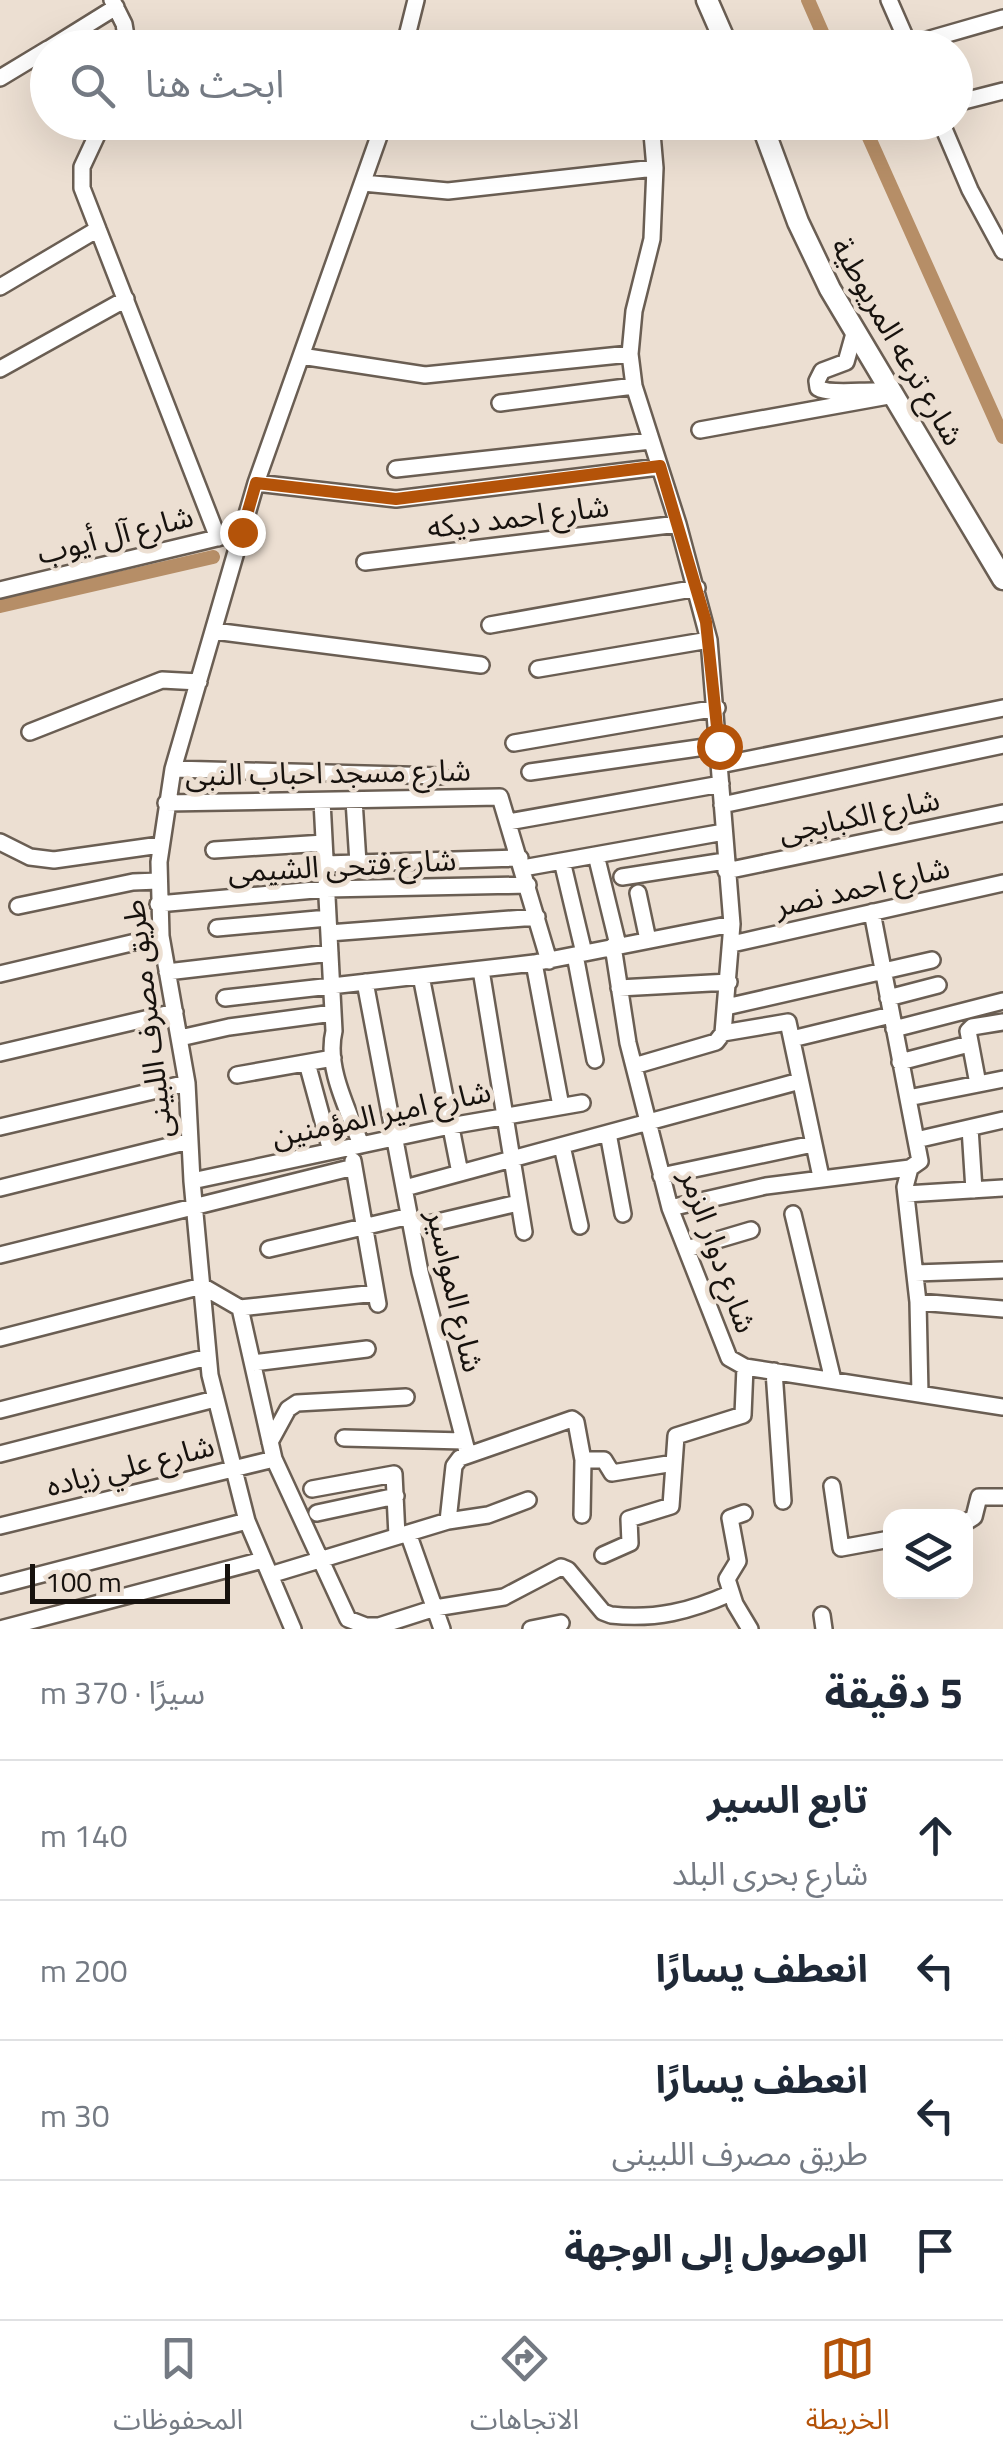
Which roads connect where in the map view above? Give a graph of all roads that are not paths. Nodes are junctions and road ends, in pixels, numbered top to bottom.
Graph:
1 (416, 0) edge
2 (707, 0) edge
3 (889, 0) edge
4 (114, 4) edge
5 (1003, 18) edge
6 (76, 30) edge
7 (125, 30) edge
8 (408, 30) edge
9 (720, 30) edge
10 (902, 30) edge
11 (963, 30) edge
12 (30, 60) edge
13 (0, 78) edge
14 (1003, 90) edge
15 (973, 98) edge
16 (95, 140) edge
17 (379, 140) edge
18 (653, 140) edge
19 (768, 140) edge
20 (949, 140) edge
21 (655, 168) junction
22 (363, 183) junction
23 (98, 229) junction
24 (1003, 250) edge
25 (0, 287) edge
26 (126, 299) junction
27 (855, 330) junction
28 (630, 354) junction
29 (301, 356) junction
30 (838, 366) junction
31 (0, 369) edge
32 (634, 386) junction
33 (844, 390) junction
34 (893, 393) junction
35 (500, 403) dead end
36 (700, 430) dead end
37 (651, 441) junction
38 (660, 466) junction
39 (396, 469) dead end
40 (256, 483) junction
41 (678, 524) junction
42 (242, 532) junction
43 (218, 538) junction
44 (365, 562) dead end
45 (1003, 580) edge
46 (696, 588) junction
47 (0, 590) edge
48 (490, 625) dead end
49 (214, 632) junction
50 (709, 640) junction
51 (481, 665) dead end
52 (538, 669) dead end
53 (199, 682) junction
54 (717, 708) junction
55 (1003, 708) edge
56 (30, 732) dead end
57 (514, 743) dead end
58 (1003, 745) edge
59 (719, 746) junction
60 (720, 765) junction
61 (173, 770) junction
62 (530, 772) dead end
63 (441, 776) dead end
64 (721, 784) junction
65 (322, 800) junction
66 (354, 800) junction
67 (166, 803) junction
68 (722, 805) junction
69 (1003, 813) edge
70 (508, 822) junction
71 (0, 826) edge
72 (724, 832) junction
73 (3, 842) edge
74 (324, 843) junction
75 (160, 844) junction
76 (214, 850) dead end
77 (596, 855) junction
78 (562, 861) junction
79 (358, 863) junction
80 (522, 863) junction
81 (325, 864) junction
82 (726, 866) junction
83 (622, 877) dead end
84 (158, 881) junction
85 (1003, 883) edge
86 (528, 885) junction
87 (326, 889) junction
88 (638, 893) dead end
89 (158, 904) junction
90 (18, 906) dead end
91 (872, 912) junction
92 (537, 917) junction
93 (732, 924) junction
94 (328, 925) junction
95 (216, 928) dead end
96 (161, 936) junction
97 (648, 940) junction
98 (732, 944) junction
99 (615, 946) junction
100 (330, 953) junction
101 (580, 954) junction
102 (932, 960) dead end
103 (541, 962) junction
104 (481, 970) junction
105 (883, 971) junction
106 (167, 972) junction
107 (0, 974) edge
108 (421, 976) junction
109 (365, 982) junction
110 (729, 982) junction
111 (331, 986) junction
112 (938, 986) dead end
113 (620, 988) junction
114 (225, 998) dead end
115 (888, 998) junction
116 (1003, 1002) edge
117 (726, 1007) junction
118 (175, 1012) junction
119 (333, 1013) junction
120 (893, 1022) junction
121 (1003, 1022) edge
122 (723, 1033) junction
123 (180, 1038) junction
124 (792, 1040) junction
125 (969, 1044) junction
126 (0, 1053) edge
127 (333, 1058) junction
128 (596, 1060) dead end
129 (900, 1062) junction
130 (307, 1063) junction
131 (634, 1066) junction
132 (237, 1075) dead end
133 (1003, 1078) edge
134 (800, 1081) junction
135 (187, 1083) junction
136 (978, 1084) junction
137 (908, 1098) junction
138 (582, 1103) dead end
139 (561, 1106) junction
140 (503, 1116) junction
141 (1003, 1120) edge
142 (649, 1122) junction
143 (450, 1126) junction
144 (0, 1127) edge
145 (970, 1128) junction
146 (608, 1133) junction
147 (396, 1137) junction
148 (916, 1140) junction
149 (189, 1141) junction
150 (813, 1144) junction
151 (356, 1146) junction
152 (562, 1146) junction
153 (331, 1151) junction
154 (511, 1160) junction
155 (354, 1167) junction
156 (910, 1168) junction
157 (460, 1173) junction
158 (661, 1176) junction
159 (821, 1177) junction
160 (192, 1180) junction
161 (0, 1188) edge
162 (405, 1188) junction
163 (1003, 1188) edge
164 (974, 1190) junction
165 (906, 1194) junction
166 (518, 1203) junction
167 (196, 1208) junction
168 (670, 1208) junction
169 (623, 1214) dead end
170 (793, 1214) dead end
171 (411, 1222) junction
172 (580, 1226) dead end
173 (364, 1227) junction
174 (751, 1230) dead end
175 (524, 1232) dead end
176 (269, 1249) dead end
177 (688, 1249) junction
178 (0, 1255) edge
179 (1003, 1270) edge
180 (915, 1272) junction
181 (202, 1286) junction
182 (918, 1302) junction
183 (240, 1308) junction
184 (1003, 1309) edge
185 (0, 1338) edge
186 (368, 1349) dead end
187 (208, 1357) junction
188 (253, 1363) junction
189 (745, 1366) junction
190 (774, 1371) junction
191 (833, 1380) junction
192 (920, 1394) junction
193 (214, 1398) junction
194 (406, 1398) dead end
195 (1003, 1407) edge
196 (0, 1410) edge
197 (344, 1438) dead end
198 (270, 1442) junction
199 (466, 1448) junction
200 (0, 1454) edge
201 (274, 1460) junction
202 (583, 1460) junction
203 (674, 1464) junction
204 (232, 1468) junction
205 (832, 1486) dead end
206 (312, 1489) dead end
207 (396, 1496) junction
208 (1003, 1497) edge
209 (528, 1500) dead end
210 (784, 1501) dead end
211 (317, 1513) dead end
212 (744, 1513) dead end
213 (582, 1515) dead end
214 (973, 1518) edge
215 (248, 1521) junction
216 (448, 1522) junction
217 (0, 1526) edge
218 (402, 1534) junction
219 (883, 1541) edge
220 (604, 1555) dead end
221 (320, 1560) junction
222 (267, 1568) junction
223 (0, 1584) edge
224 (731, 1593) junction
225 (435, 1608) junction
226 (603, 1621) edge
227 (561, 1623) dead end
228 (648, 1623) edge
229 (356, 1625) edge
230 (0, 1629) edge
231 (293, 1629) edge
232 (442, 1629) edge
233 (531, 1629) edge
234 (750, 1629) edge

1 - 8 street
2 - 9 main road
3 - 10 street
4 - 6 street
4 - 7 street
5 - 11 street
12 - 13 street
14 - 15 street
16 - 23 street
17 - 22 street, طريق مصرف اللبينى
18 - 21 street
19 - 27 main road, شارع ترعه المريوطية
20 - 24 street
21 - 22 street
21 - 28 street
22 - 29 street, طريق مصرف اللبينى
23 - 25 street
23 - 26 street
26 - 31 street
26 - 43 street
27 - 30 street
27 - 34 main road, شارع ترعه المريوطية
28 - 29 street
28 - 32 street
29 - 40 street, طريق مصرف اللبينى
30 - 33 street
30 - 33 street
32 - 35 street
32 - 37 street
33 - 34 street
34 - 36 street
34 - 45 main road, شارع ترعه المريوطية
37 - 38 street
37 - 39 street
38 - 40 street
38 - 41 street
40 - 42 street, طريق مصرف اللبينى
41 - 44 street, شارع احمد ديكه
41 - 46 street
42 - 43 street, شارع آل أيوب
42 - 49 street, طريق مصرف اللبينى
43 - 47 street, شارع آل أيوب
46 - 48 street
46 - 50 street
49 - 51 street
49 - 53 street, طريق مصرف اللبينى
50 - 52 street
50 - 54 street
53 - 56 street
53 - 61 street, طريق مصرف اللبينى
54 - 57 street
54 - 59 street
55 - 60 street
58 - 68 street
59 - 60 street
59 - 62 street
60 - 64 street
61 - 63 street
61 - 67 street, طريق مصرف اللبينى
64 - 68 street
64 - 70 street
65 - 66 street, شارع مسجد احباب النبى
65 - 67 street, شارع مسجد احباب النبى
65 - 74 street
66 - 70 street, شارع مسجد احباب النبى
66 - 79 street
67 - 75 street, طريق مصرف اللبينى
68 - 72 street
69 - 82 street, شارع الكبابجى
70 - 80 street
71 - 73 street
72 - 77 street
72 - 82 street
73 - 75 street
74 - 76 street
74 - 81 street
75 - 84 street, طريق مصرف اللبينى
77 - 78 street
77 - 99 street, شارع دوار الزمر
78 - 80 street
78 - 101 street
79 - 80 street
79 - 81 street
80 - 86 street
81 - 87 street
82 - 83 street, شارع الكبابجى
82 - 93 street
84 - 89 street, طريق مصرف اللبينى
84 - 90 street
85 - 91 street, شارع احمد نصر
86 - 87 street, شارع فتحى الشيمى
86 - 92 street
87 - 89 street, شارع فتحى الشيمى
87 - 94 street
88 - 97 street
89 - 96 street, طريق مصرف اللبينى
91 - 98 street, شارع احمد نصر
91 - 105 street
92 - 94 street
92 - 103 street
93 - 97 street
93 - 98 street
94 - 95 street
94 - 100 street
96 - 106 street, طريق مصرف اللبينى
96 - 107 street
97 - 99 street
98 - 110 street
99 - 101 street
99 - 113 street, شارع دوار الزمر
100 - 106 street
100 - 111 street
101 - 103 street
101 - 128 street
102 - 105 street
103 - 104 street
103 - 139 street
104 - 108 street
104 - 140 street
105 - 115 street
105 - 117 street
106 - 118 street, طريق مصرف اللبينى
108 - 109 street
108 - 143 street
109 - 111 street
109 - 147 street, شارع المواسير
110 - 113 street
110 - 117 street
111 - 114 street
111 - 119 street
112 - 115 street
113 - 131 street, شارع دوار الزمر
115 - 120 street
116 - 120 street
117 - 122 street
118 - 123 street, طريق مصرف اللبينى
118 - 126 street
119 - 123 street
119 - 127 street
120 - 124 street
120 - 129 street
121 - 125 street
122 - 124 street
122 - 131 street
123 - 135 street, طريق مصرف اللبينى
124 - 134 street
125 - 129 street
125 - 136 street
127 - 130 street
127 - 151 street
129 - 137 street
130 - 132 street
130 - 153 street
131 - 142 street, شارع دوار الزمر
133 - 136 street
134 - 142 street
134 - 150 street
135 - 144 street
135 - 149 street, طريق مصرف اللبينى
136 - 137 street
137 - 148 street
138 - 139 street, شارع امير المؤمنين
139 - 140 street, شارع امير المؤمنين
140 - 143 street, شارع امير المؤمنين
140 - 154 street
141 - 145 street
142 - 146 street
142 - 158 street, شارع دوار الزمر
143 - 147 street, شارع امير المؤمنين
143 - 157 street
145 - 148 street
145 - 164 street
146 - 152 street
146 - 169 street
147 - 151 street, شارع امير المؤمنين
147 - 162 street, شارع المواسير
148 - 156 street
149 - 160 street, طريق مصرف اللبينى
149 - 161 street
150 - 158 street
150 - 159 street
151 - 153 street, شارع امير المؤمنين
151 - 155 street
152 - 154 street
152 - 172 street
153 - 160 street, شارع امير المؤمنين
154 - 157 street
154 - 166 street
155 - 167 street
155 - 173 street
156 - 159 street
156 - 165 street
157 - 162 street
158 - 168 street, شارع دوار الزمر
159 - 168 street
160 - 167 street, طريق مصرف اللبينى
162 - 171 street, شارع المواسير
163 - 164 street
164 - 165 street
165 - 180 street
166 - 171 street
166 - 175 street
167 - 178 street
167 - 181 street, طريق مصرف اللبينى
168 - 177 street, شارع دوار الزمر
170 - 191 street
171 - 173 street
171 - 199 street, شارع المواسير
173 - 176 street
173 - 183 street
174 - 177 street
177 - 189 street, شارع دوار الزمر
179 - 180 street
180 - 182 street
181 - 183 street
181 - 185 street
181 - 187 street, طريق مصرف اللبينى
182 - 184 street
182 - 192 street
183 - 188 street
186 - 188 street
187 - 193 street, طريق مصرف اللبينى
187 - 196 street
188 - 198 street
189 - 190 street, شارع دوار الزمر
189 - 203 street
190 - 191 street, شارع دوار الزمر
190 - 210 street
191 - 192 street, شارع دوار الزمر
192 - 195 street, شارع دوار الزمر
193 - 200 street
193 - 204 street, طريق مصرف اللبينى
194 - 198 street
197 - 199 street
198 - 201 street
199 - 202 street
199 - 216 street
201 - 204 street, شارع علي زياده
201 - 221 street
202 - 203 street
202 - 213 street
203 - 220 street
204 - 215 street, طريق مصرف اللبينى
204 - 217 street, شارع علي زياده
205 - 219 street
206 - 207 street
207 - 211 street
207 - 218 street
208 - 214 street
209 - 216 street
212 - 224 street
215 - 222 street, طريق مصرف اللبينى
215 - 223 street
216 - 218 street
218 - 221 street
218 - 225 street
221 - 222 street
221 - 229 street
222 - 230 street
222 - 231 street, طريق مصرف اللبينى
224 - 228 street
224 - 234 street
225 - 226 street
225 - 229 street
225 - 232 street
226 - 228 street
227 - 233 street

